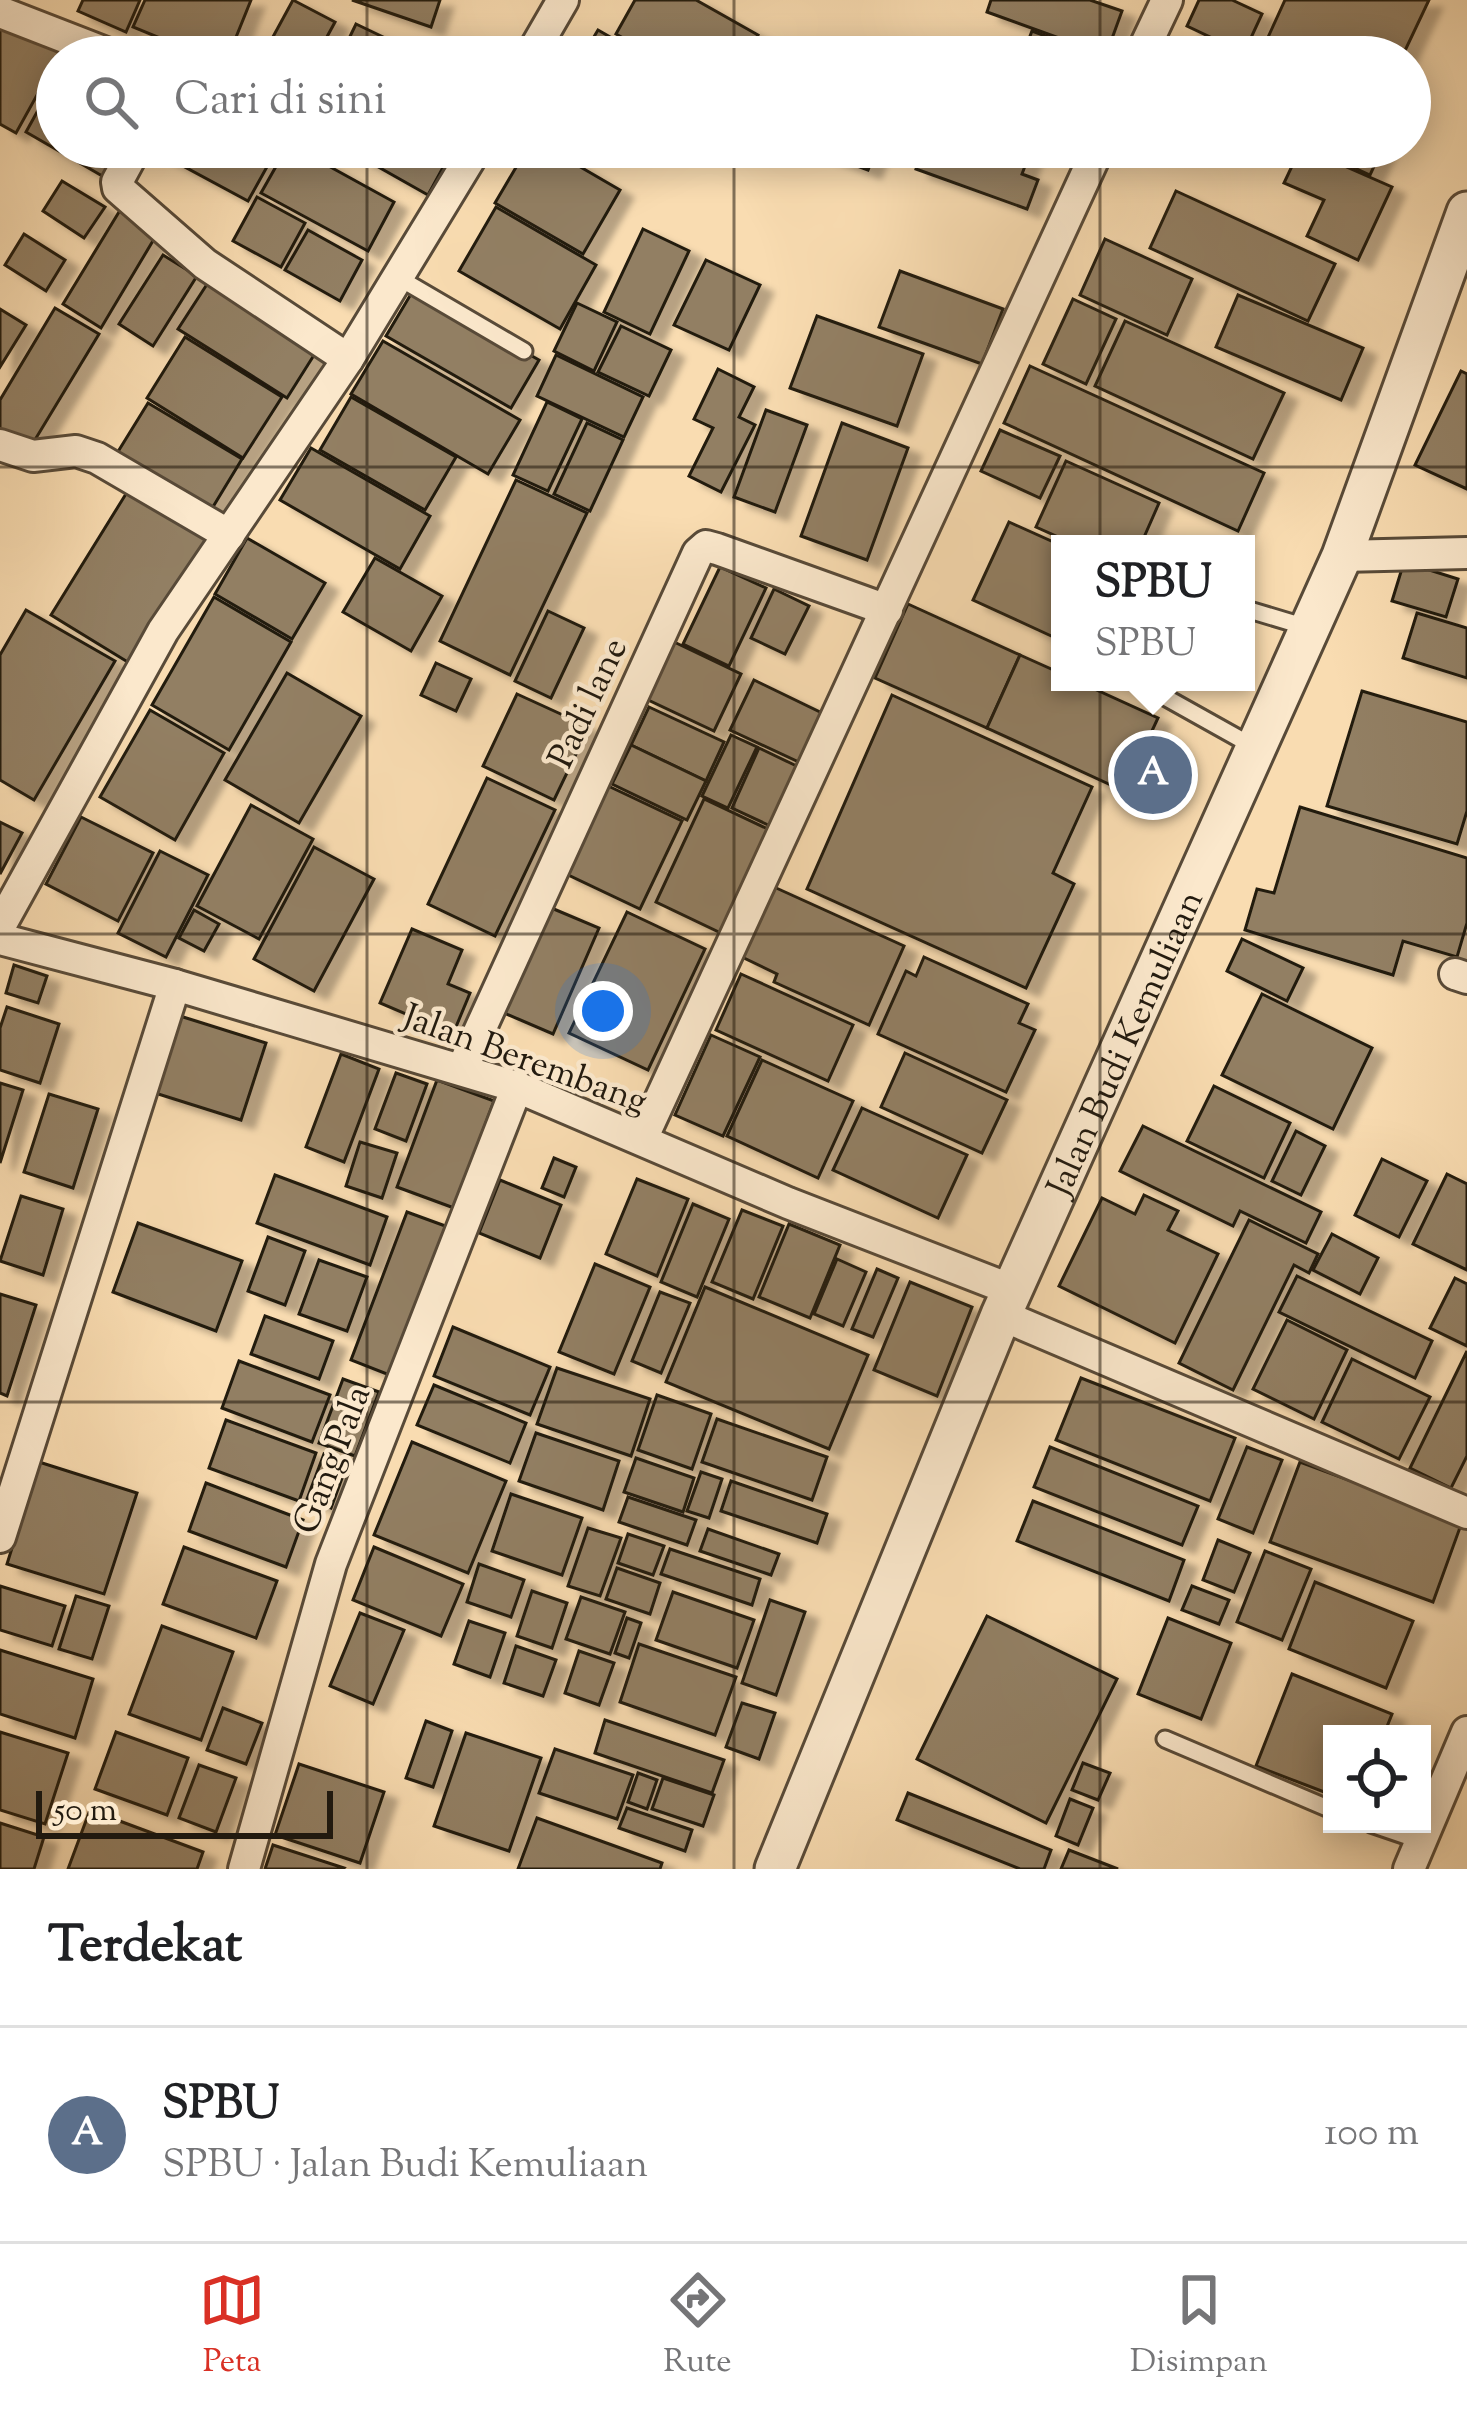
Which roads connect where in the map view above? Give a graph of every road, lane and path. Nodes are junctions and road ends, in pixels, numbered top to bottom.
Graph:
1 (563, 0) edge
2 (1167, 0) edge
3 (0, 12) edge
4 (62, 36) edge
5 (542, 36) edge
6 (1150, 36) edge
7 (125, 168) edge
8 (464, 168) edge
9 (1089, 168) edge
10 (1467, 212) edge
11 (399, 278) junction
12 (524, 350) dead end
13 (348, 358) junction
14 (0, 445) edge
15 (229, 535) junction
16 (1467, 553) edge
17 (1342, 556) junction
18 (887, 610) junction
19 (1255, 612) edge
20 (1309, 628) junction
21 (1154, 691) edge
22 (1256, 748) junction
23 (0, 926) edge
24 (0, 939) edge
25 (175, 985) junction
26 (462, 1069) junction
27 (517, 1087) junction
28 (642, 1139) junction
29 (1006, 1302) junction
30 (1467, 1513) edge
31 (0, 1537) edge
32 (1467, 1732) edge
33 (1165, 1739) dead end
34 (1323, 1806) edge
35 (1384, 1833) edge
36 (1415, 1855) edge
37 (244, 1869) edge
38 (775, 1869) edge

1 - 5 street
2 - 6 street
3 - 4 street
7 - 13 street
8 - 11 street
9 - 18 street
10 - 17 street, Jalan Budi Kemuliaan
11 - 12 lane
11 - 13 street
13 - 15 street
14 - 15 street
15 - 23 street
16 - 17 street
17 - 20 street, Jalan Budi Kemuliaan
18 - 26 street, Padi lane
18 - 28 street
19 - 20 lane
20 - 22 street, Jalan Budi Kemuliaan
21 - 22 lane
22 - 29 street, Jalan Budi Kemuliaan
24 - 25 street, Jalan Berembang
25 - 26 street, Jalan Berembang
25 - 31 street
26 - 27 street, Jalan Berembang
27 - 28 street, Jalan Berembang
27 - 37 street, Gang Pala
28 - 29 street, Jalan Berembang
29 - 30 street, Jalan Berembang
29 - 38 street, Jalan Budi Kemuliaan
32 - 36 street
33 - 34 lane
35 - 36 lane

